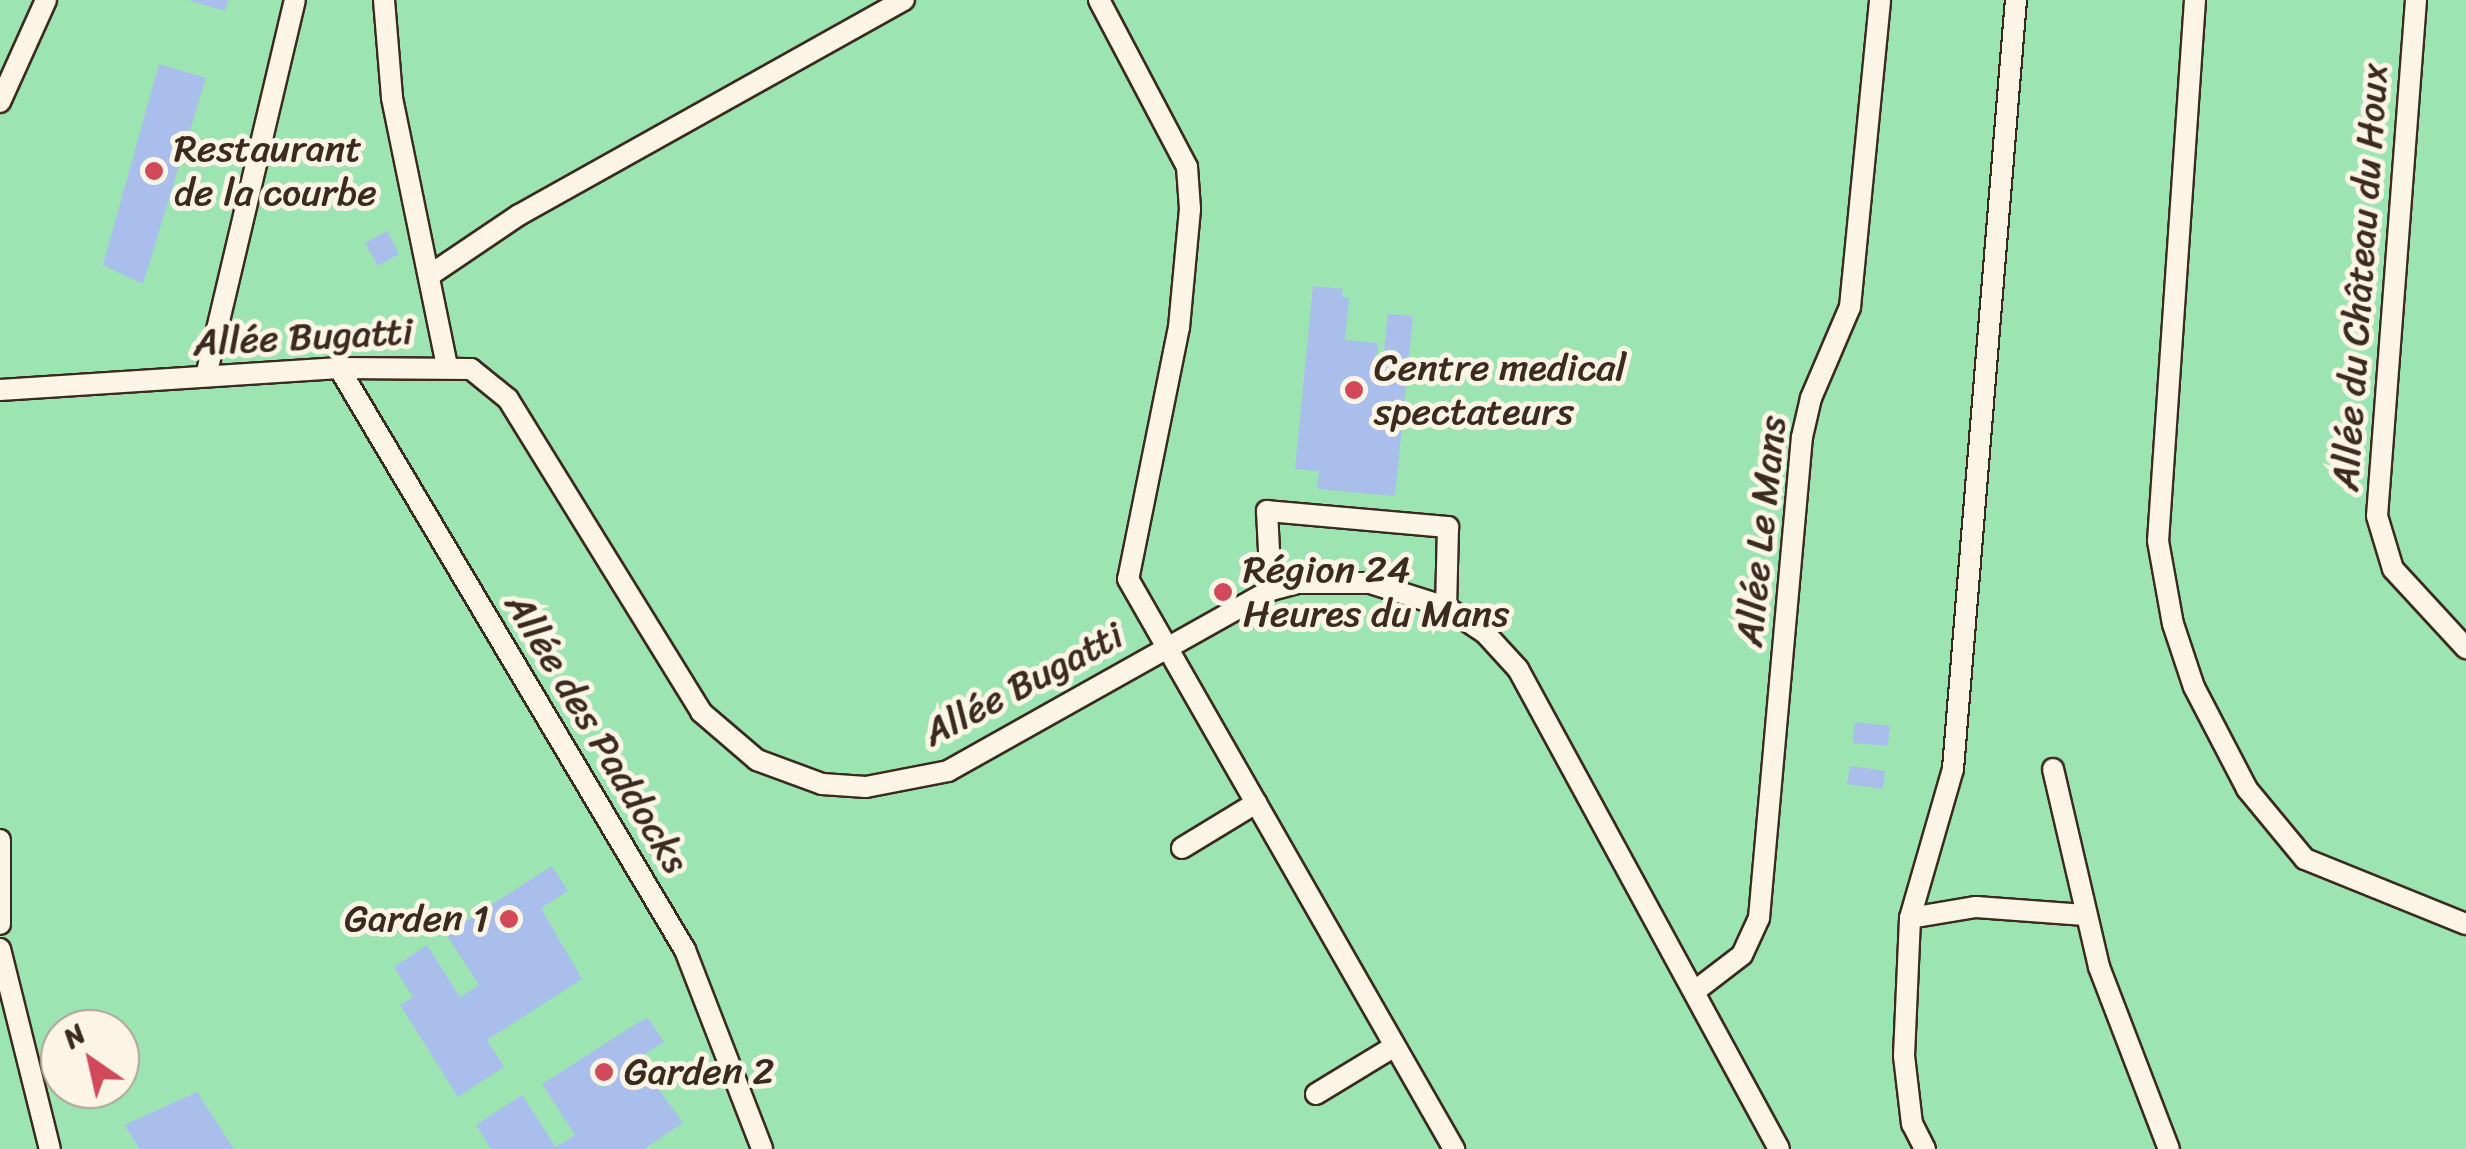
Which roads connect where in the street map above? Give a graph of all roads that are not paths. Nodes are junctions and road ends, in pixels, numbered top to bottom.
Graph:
1 (46, 0) edge
2 (295, 0) edge
3 (384, 0) edge
4 (904, 0) edge
5 (1099, 0) edge
6 (1880, 0) edge
7 (2016, 0) edge
8 (2195, 0) edge
9 (2416, 0) edge
10 (0, 102) edge
11 (430, 276) junction
12 (447, 365) junction
13 (339, 368) junction
14 (206, 376) junction
15 (0, 390) edge
16 (1271, 590) junction
17 (1446, 607) junction
18 (1166, 646) junction
19 (2466, 648) edge
20 (2053, 768) dead end
21 (1256, 803) junction
22 (0, 840) edge
23 (1182, 848) dead end
24 (2084, 914) junction
25 (1910, 918) junction
26 (0, 924) edge
27 (2466, 924) edge
28 (0, 949) edge
29 (1695, 991) junction
30 (1395, 1046) junction
31 (1316, 1094) dead end
32 (50, 1149) edge
33 (762, 1149) edge
34 (1454, 1149) edge
35 (1779, 1149) edge
36 (1925, 1149) edge
37 (2170, 1149) edge

1 - 10 lane
2 - 14 lane
3 - 11 lane
4 - 11 lane
5 - 18 lane
6 - 29 lane, Allée Le Mans
7 - 25 lane
8 - 27 lane
9 - 19 lane, Allée du Château du Houx
11 - 12 lane
12 - 13 lane, Allée Bugatti
12 - 18 lane, Allée Bugatti
13 - 14 lane, Allée Bugatti
13 - 33 lane, Allée des Paddocks
14 - 15 lane, Allée Bugatti
16 - 17 lane, Allée Bugatti
16 - 17 lane
16 - 18 lane, Allée Bugatti
17 - 29 lane, Allée Bugatti
18 - 21 lane
20 - 24 lane
21 - 23 lane
21 - 30 lane
22 - 26 lane
24 - 25 lane
24 - 37 lane
25 - 36 lane
28 - 32 lane
29 - 35 lane, Allée Bugatti
30 - 31 lane
30 - 34 lane

